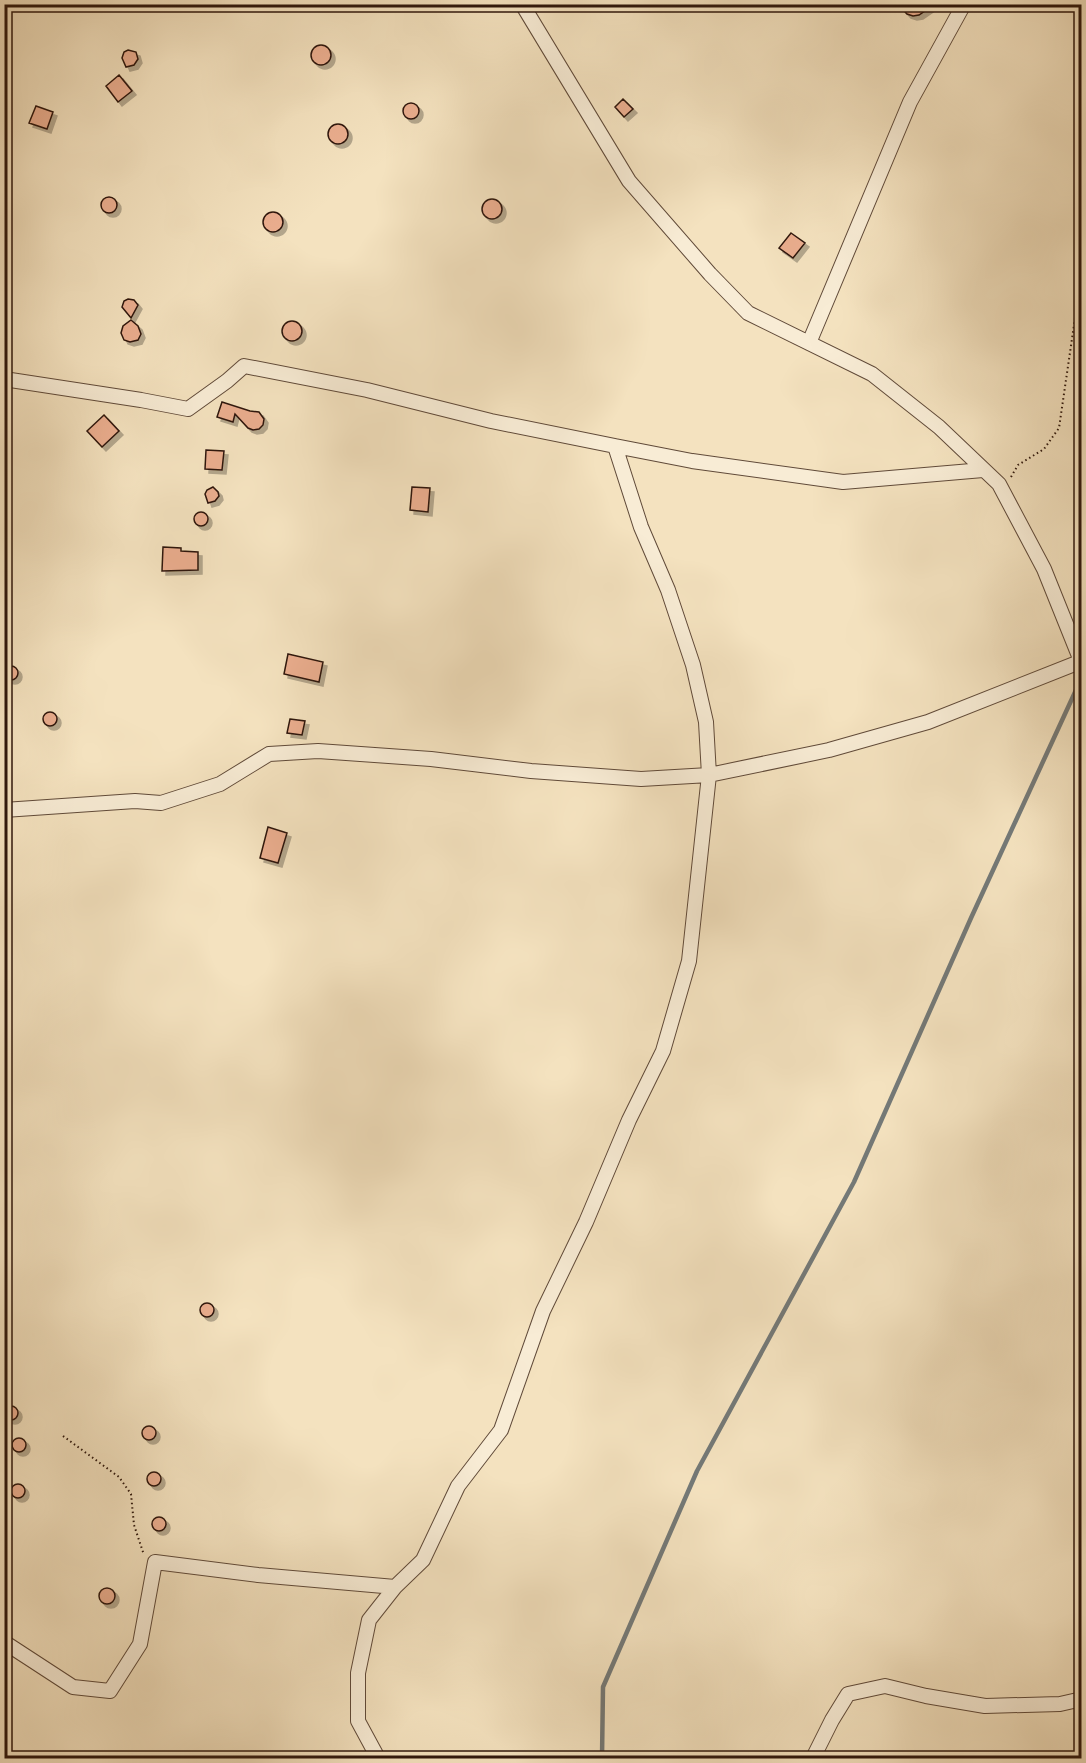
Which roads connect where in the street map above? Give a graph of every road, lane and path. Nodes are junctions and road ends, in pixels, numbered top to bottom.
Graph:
1 (522, 4) edge
2 (964, 4) edge
3 (1082, 270) edge
4 (809, 343) junction
5 (4, 379) edge
6 (615, 446) junction
7 (983, 470) junction
8 (1003, 493) junction
9 (1081, 661) edge
10 (709, 775) junction
11 (4, 810) edge
12 (63, 1436) dead end
13 (155, 1562) junction
14 (395, 1587) junction
15 (4, 1641) edge
16 (1082, 1699) edge
17 (378, 1758) edge
18 (813, 1758) edge

1 - 4 street
2 - 4 street
3 - 8 path
4 - 7 street
5 - 6 street
6 - 7 street
6 - 10 street
7 - 8 street
8 - 9 street
9 - 10 street
10 - 11 street
10 - 14 street
12 - 13 path
13 - 14 street
13 - 15 street
14 - 17 street
16 - 18 street

